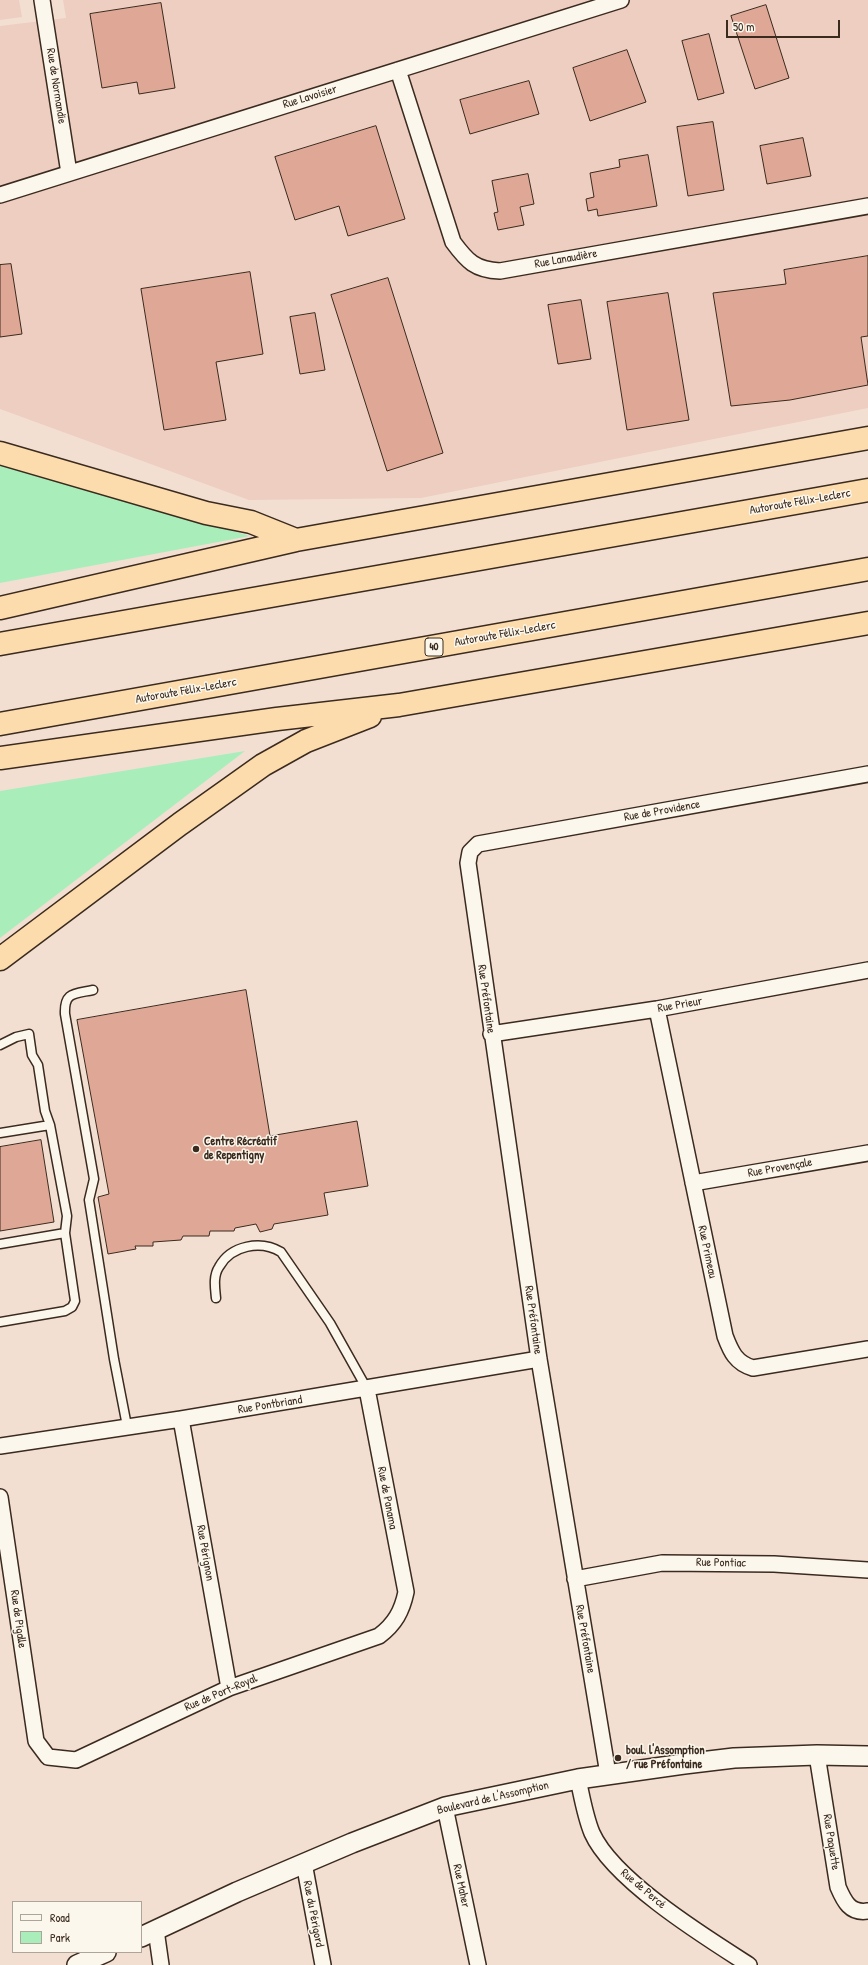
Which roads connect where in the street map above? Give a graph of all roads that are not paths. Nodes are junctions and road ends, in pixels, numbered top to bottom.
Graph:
1 (42, 0) edge
2 (621, 0) edge
3 (398, 70) junction
4 (70, 173) junction
5 (0, 195) edge
6 (868, 206) edge
7 (868, 438) edge
8 (0, 453) edge
9 (868, 490) edge
10 (296, 540) junction
11 (868, 570) edge
12 (0, 608) edge
13 (868, 623) edge
14 (0, 644) edge
15 (399, 705) junction
16 (0, 724) edge
17 (0, 758) edge
18 (868, 774) edge
19 (468, 863) joint
20 (0, 959) edge
21 (868, 970) edge
22 (93, 990) dead end
23 (657, 1009) junction
24 (491, 1034) junction
25 (0, 1045) edge
26 (50, 1125) junction
27 (0, 1133) edge
28 (868, 1153) edge
29 (693, 1183) junction
30 (65, 1233) junction
31 (0, 1244) edge
32 (216, 1298) dead end
33 (0, 1322) edge
34 (868, 1349) edge
35 (538, 1359) junction
36 (366, 1389) junction
37 (181, 1419) junction
38 (127, 1426) junction
39 (0, 1446) edge
40 (0, 1497) edge
41 (868, 1570) edge
42 (575, 1580) junction
43 (403, 1606) joint
44 (228, 1688) junction
45 (36, 1742) joint
46 (817, 1755) junction
47 (868, 1756) edge
48 (608, 1774) junction
49 (578, 1780) junction
50 (445, 1808) junction
51 (304, 1863) junction
52 (868, 1911) edge
53 (149, 1934) edge
54 (104, 1953) edge
55 (77, 1965) edge
56 (161, 1965) edge
57 (323, 1965) edge
58 (478, 1965) edge
59 (750, 1965) edge

1 - 4 street, Rue de Normandie
2 - 3 street, Rue Lavoisier
3 - 4 street, Rue Lavoisier
3 - 6 street, Rue Lanaudière
4 - 5 street, Rue Lavoisier
7 - 10 highway
8 - 10 highway
9 - 14 highway, Autoroute Félix-Leclerc
10 - 12 highway
11 - 16 highway, Autoroute Félix-Leclerc / 40
13 - 15 highway
15 - 17 highway
15 - 20 highway
18 - 19 street, Rue de Providence
19 - 24 street, Rue Préfontaine
21 - 23 street, Rue Prieur
22 - 38 lane
23 - 24 street, Rue Prieur
23 - 29 street, Rue Primeau
24 - 35 street, Rue Préfontaine
25 - 26 lane
26 - 27 lane
26 - 30 lane
28 - 29 street, Rue Provençale
29 - 34 street, Rue Primeau
30 - 31 lane
30 - 33 lane
32 - 36 lane
35 - 36 street, Rue Pontbriand
35 - 42 street, Rue Préfontaine
36 - 37 street, Rue Pontbriand
36 - 43 street, Rue de Panama
37 - 38 street, Rue Pontbriand
37 - 44 street, Rue Pérignon
38 - 39 street, Rue Pontbriand
40 - 45 street, Rue de Pigalle
41 - 42 street, Rue Pontiac
42 - 48 street, Rue Préfontaine
43 - 44 street, Rue de Port-Royal
44 - 45 street, Rue de Port-Royal
46 - 47 street, Boulevard de L'Assomption
46 - 48 street, Boulevard de L'Assomption
46 - 52 street, Rue Paquette
48 - 49 street, Boulevard de L'Assomption
49 - 50 street, Boulevard de L'Assomption
49 - 59 street, Rue de Percé
50 - 51 street, Boulevard de L'Assomption
50 - 58 street, Rue Maher
51 - 53 street, Boulevard de L'Assomption
51 - 57 street, Rue du Périgord
53 - 56 street
54 - 55 street

